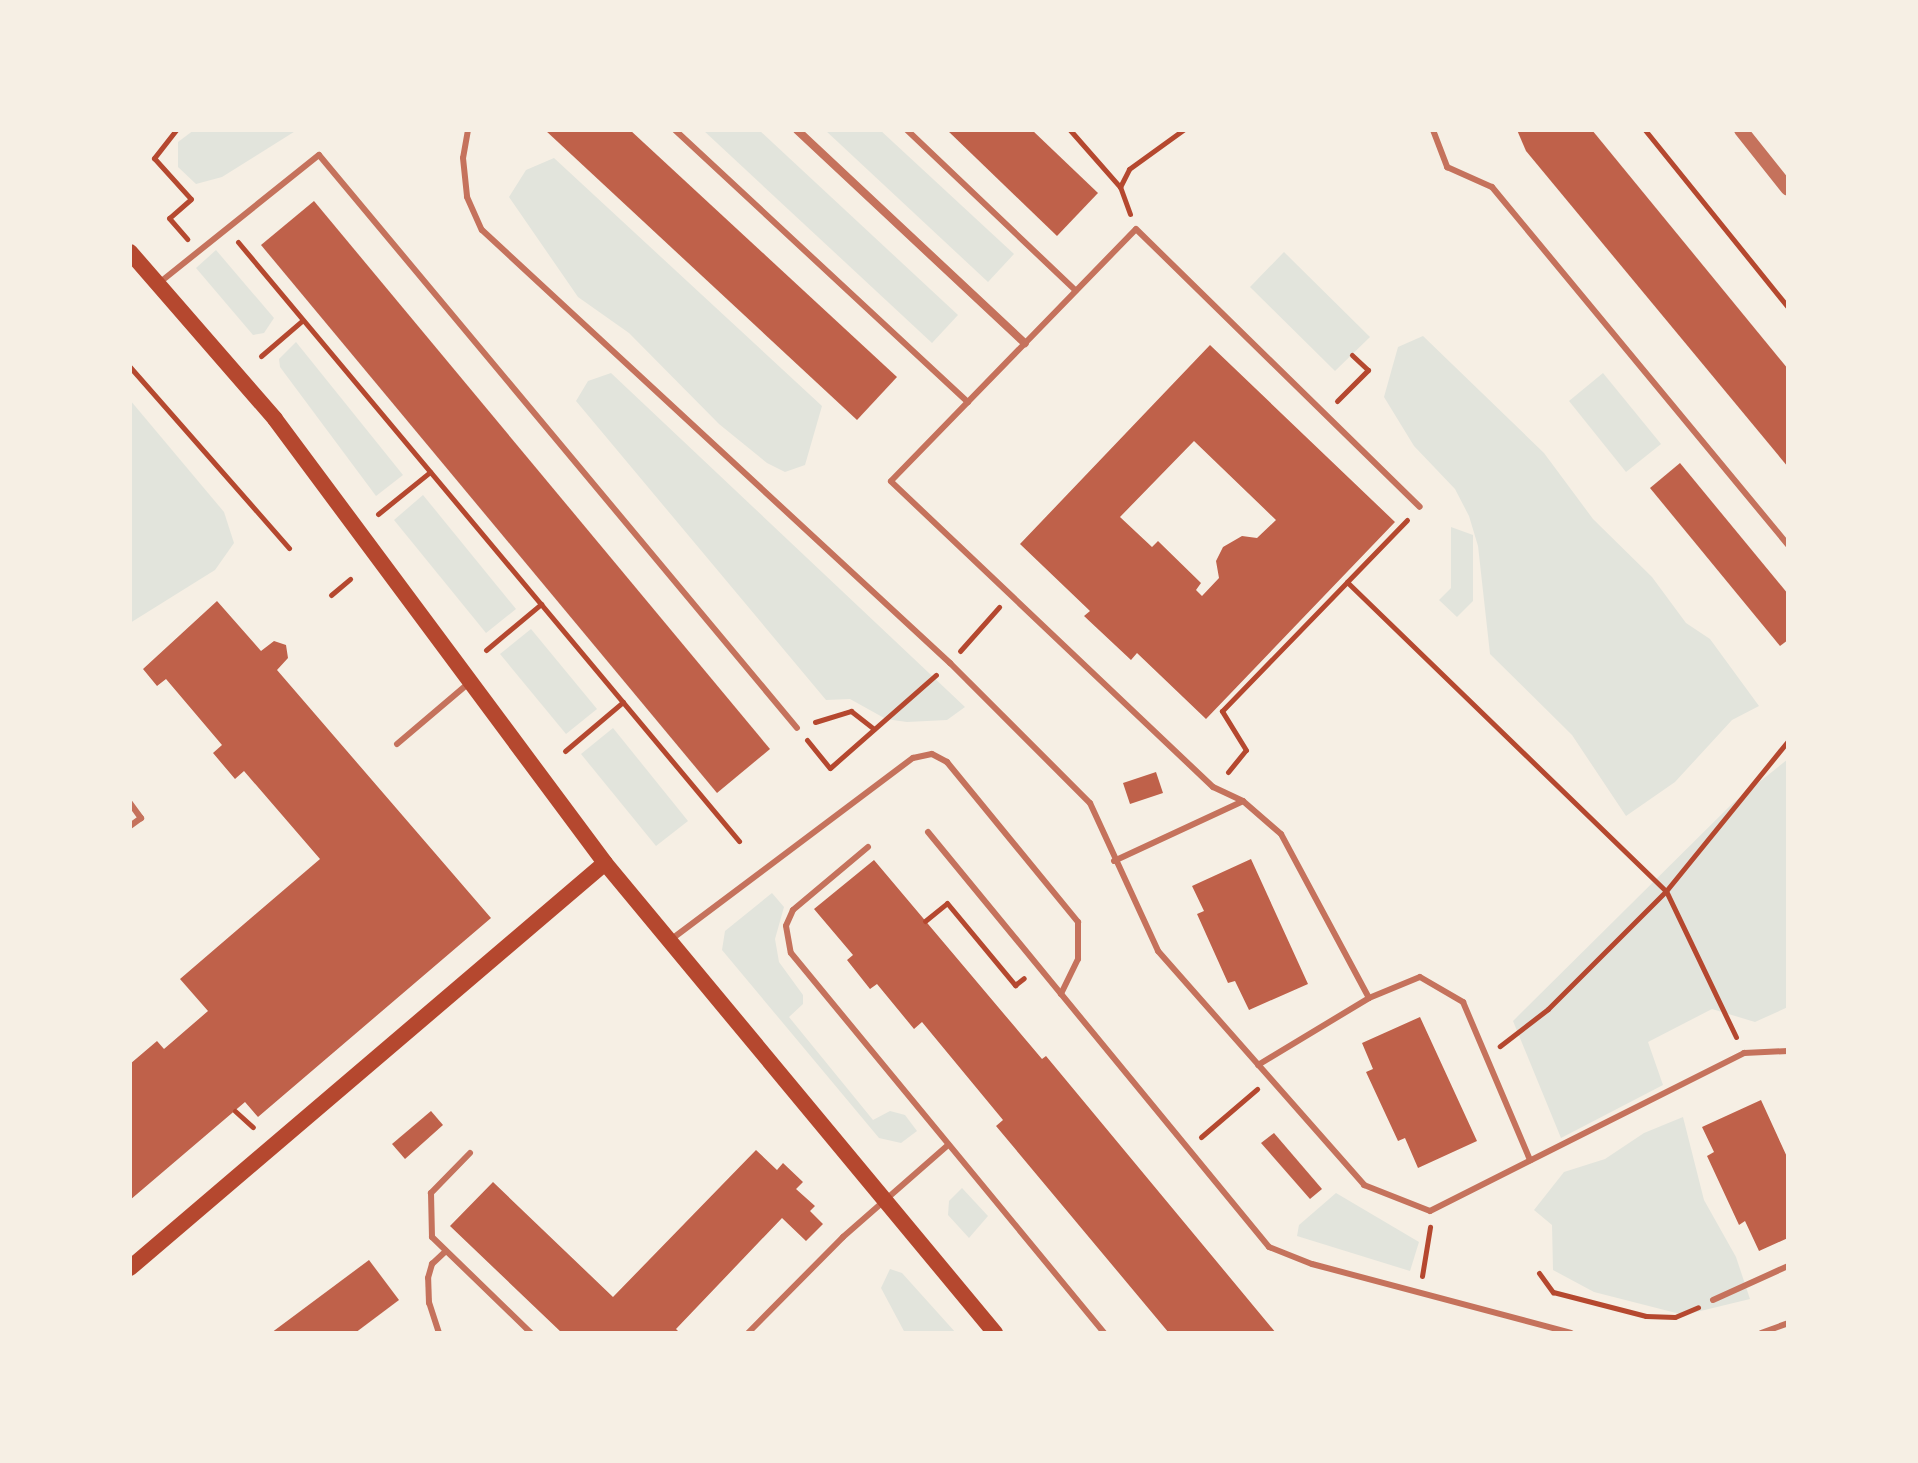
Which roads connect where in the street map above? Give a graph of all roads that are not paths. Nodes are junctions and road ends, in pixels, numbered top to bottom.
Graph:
1 (468, 130) edge
2 (675, 130) edge
3 (797, 130) edge
4 (907, 130) edge
5 (1433, 130) edge
6 (1741, 130) edge
7 (1788, 189) edge
8 (130, 252) edge
9 (159, 283) junction
10 (1076, 291) junction
11 (1025, 343) junction
12 (968, 402) junction
13 (1420, 507) road end
14 (1788, 545) edge
15 (470, 682) junction
16 (797, 728) road end
17 (397, 744) dead end
18 (1243, 801) junction
19 (130, 803) edge
20 (130, 826) edge
21 (928, 832) dead end
22 (868, 847) dead end
23 (1114, 861) junction
24 (605, 863) junction
25 (668, 942) junction
26 (1061, 994) junction
27 (1369, 998) junction
28 (1788, 1051) edge
29 (1258, 1065) junction
30 (948, 1145) junction
31 (470, 1153) dead end
32 (1530, 1160) junction
33 (883, 1201) junction
34 (446, 1251) junction
35 (1788, 1266) edge
36 (130, 1268) edge
37 (1713, 1300) road end
38 (1788, 1323) edge
39 (439, 1333) edge
40 (531, 1333) edge
41 (748, 1333) edge
42 (995, 1333) edge
43 (1104, 1333) edge
44 (1571, 1333) edge
45 (1761, 1333) edge

1 - 23 lane
2 - 12 lane
3 - 11 street
4 - 10 lane
5 - 14 lane
6 - 7 street
8 - 9 main road
9 - 15 main road
9 - 16 lane
10 - 11 lane
10 - 13 lane
11 - 12 lane
12 - 18 lane
15 - 17 lane
15 - 24 main road
18 - 23 lane
18 - 27 lane
19 - 20 lane
21 - 26 lane
22 - 30 lane
23 - 29 lane
24 - 25 main road
24 - 36 main road
25 - 26 lane
25 - 33 main road
26 - 44 lane
27 - 29 lane
27 - 32 lane
28 - 32 lane
29 - 32 lane
30 - 33 lane
30 - 43 lane
31 - 34 lane
33 - 41 lane
33 - 42 main road
34 - 39 lane
34 - 40 lane
35 - 37 lane
38 - 45 lane

